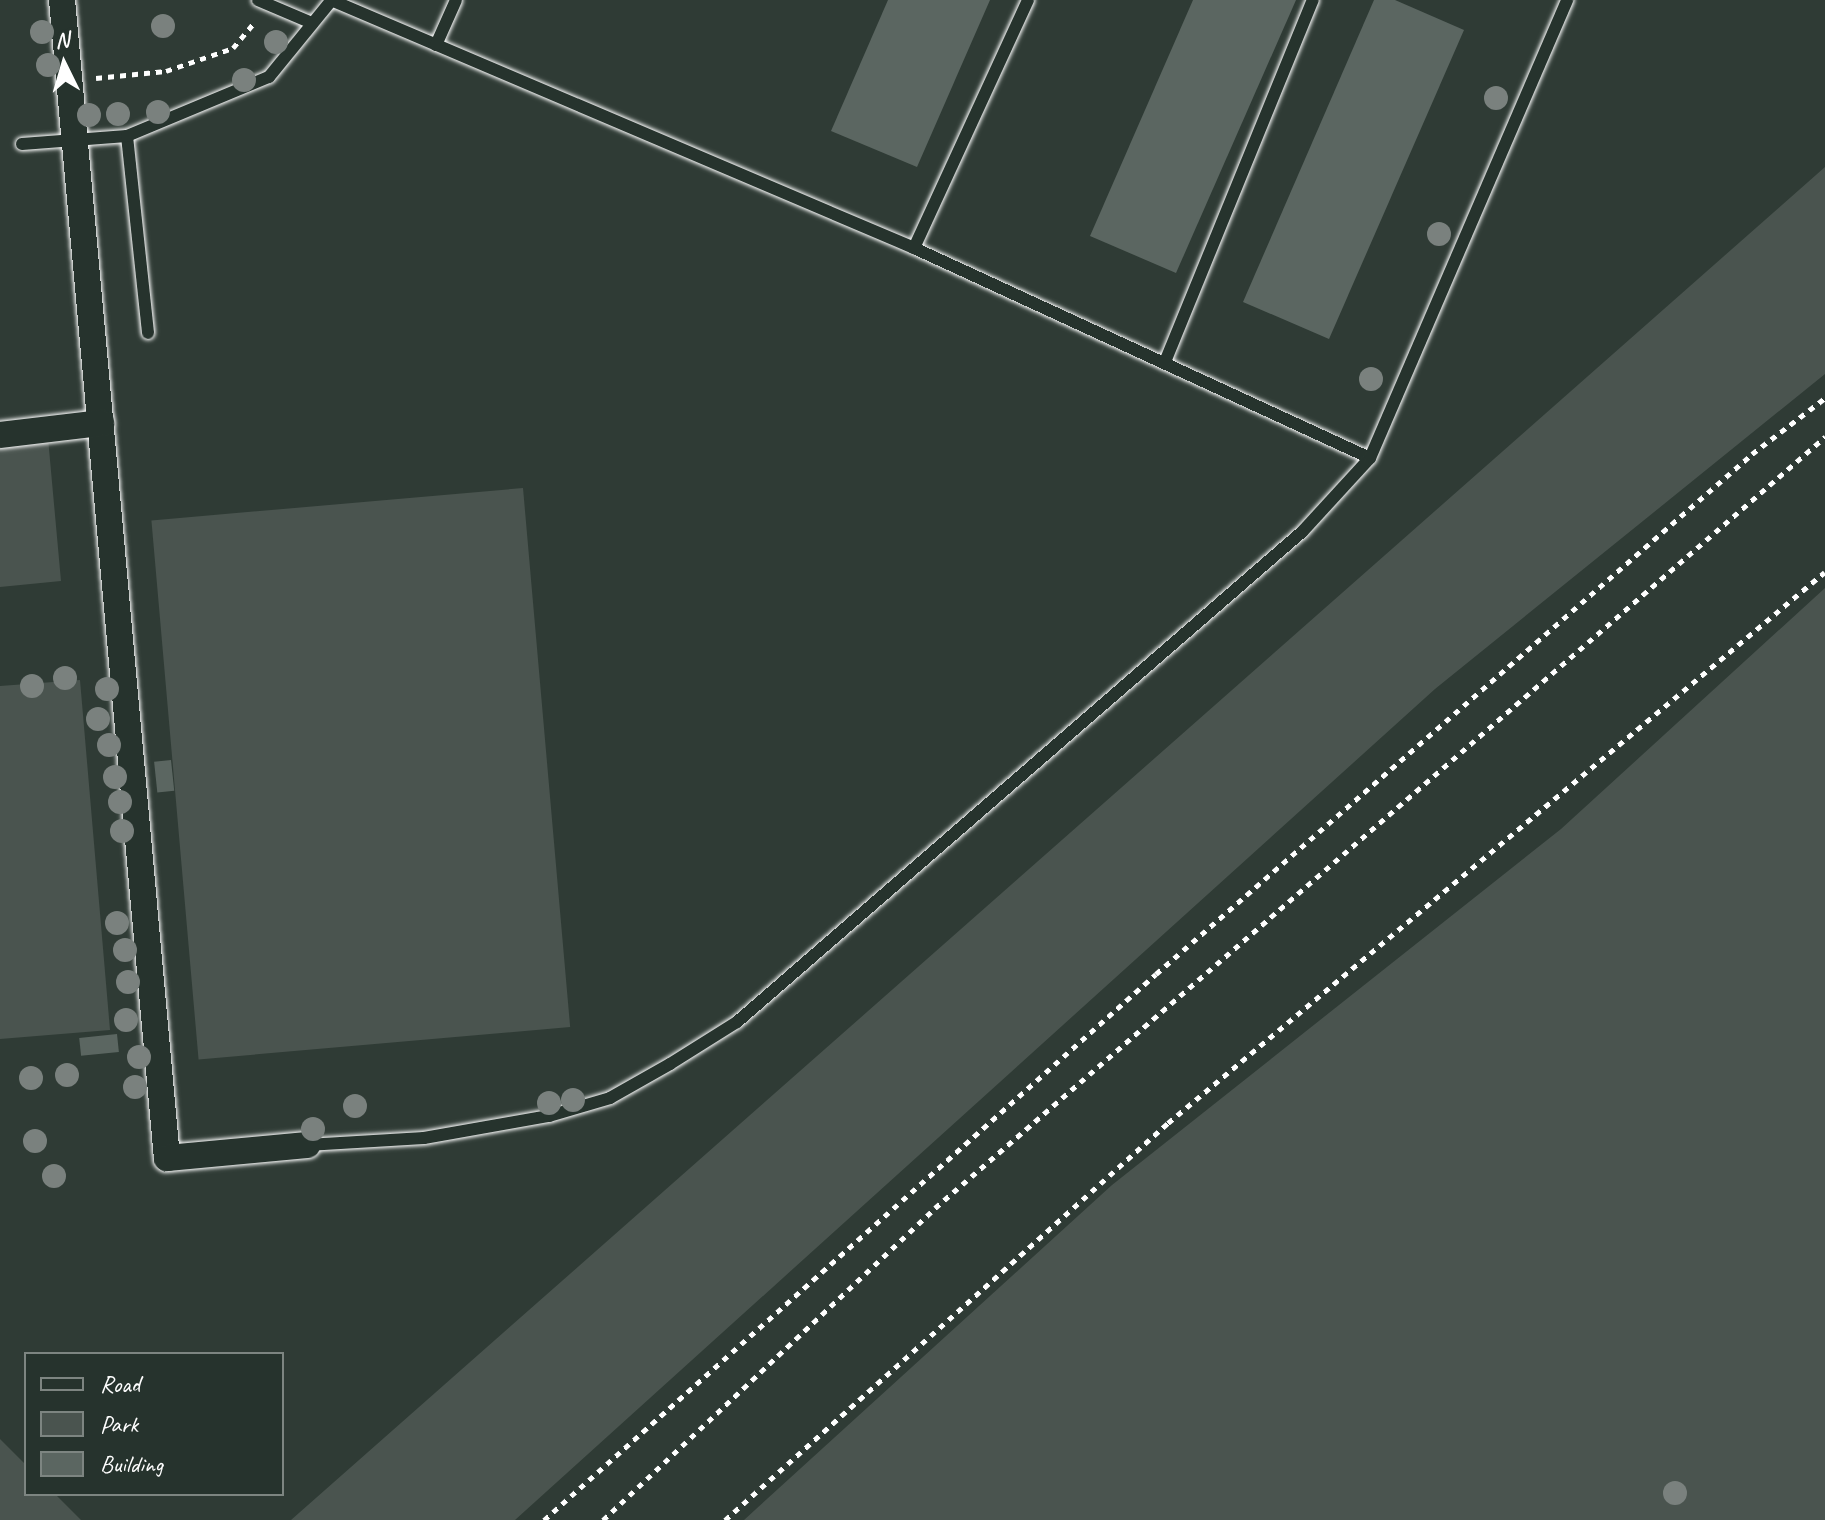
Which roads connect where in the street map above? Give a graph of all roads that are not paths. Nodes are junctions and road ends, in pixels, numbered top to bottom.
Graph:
1 (62, 0) edge
2 (331, 0) edge
3 (456, 0) edge
4 (1028, 0) edge
5 (1313, 0) edge
6 (1567, 0) edge
7 (264, 2) edge
8 (312, 23) junction
9 (436, 45) junction
10 (127, 136) junction
11 (74, 140) junction
12 (22, 144) dead end
13 (914, 248) junction
14 (148, 333) dead end
15 (1165, 362) junction
16 (101, 423) junction
17 (0, 435) edge
18 (1370, 458) junction
19 (307, 1145) joint

1 - 11 street
2 - 8 lane
2 - 9 lane
3 - 9 lane
4 - 13 lane
5 - 15 lane
6 - 18 lane
7 - 8 lane
8 - 10 lane
9 - 13 lane
10 - 11 lane
10 - 14 lane
11 - 12 lane
11 - 16 street
13 - 15 lane
15 - 18 lane
16 - 17 street
16 - 19 street
18 - 19 lane

